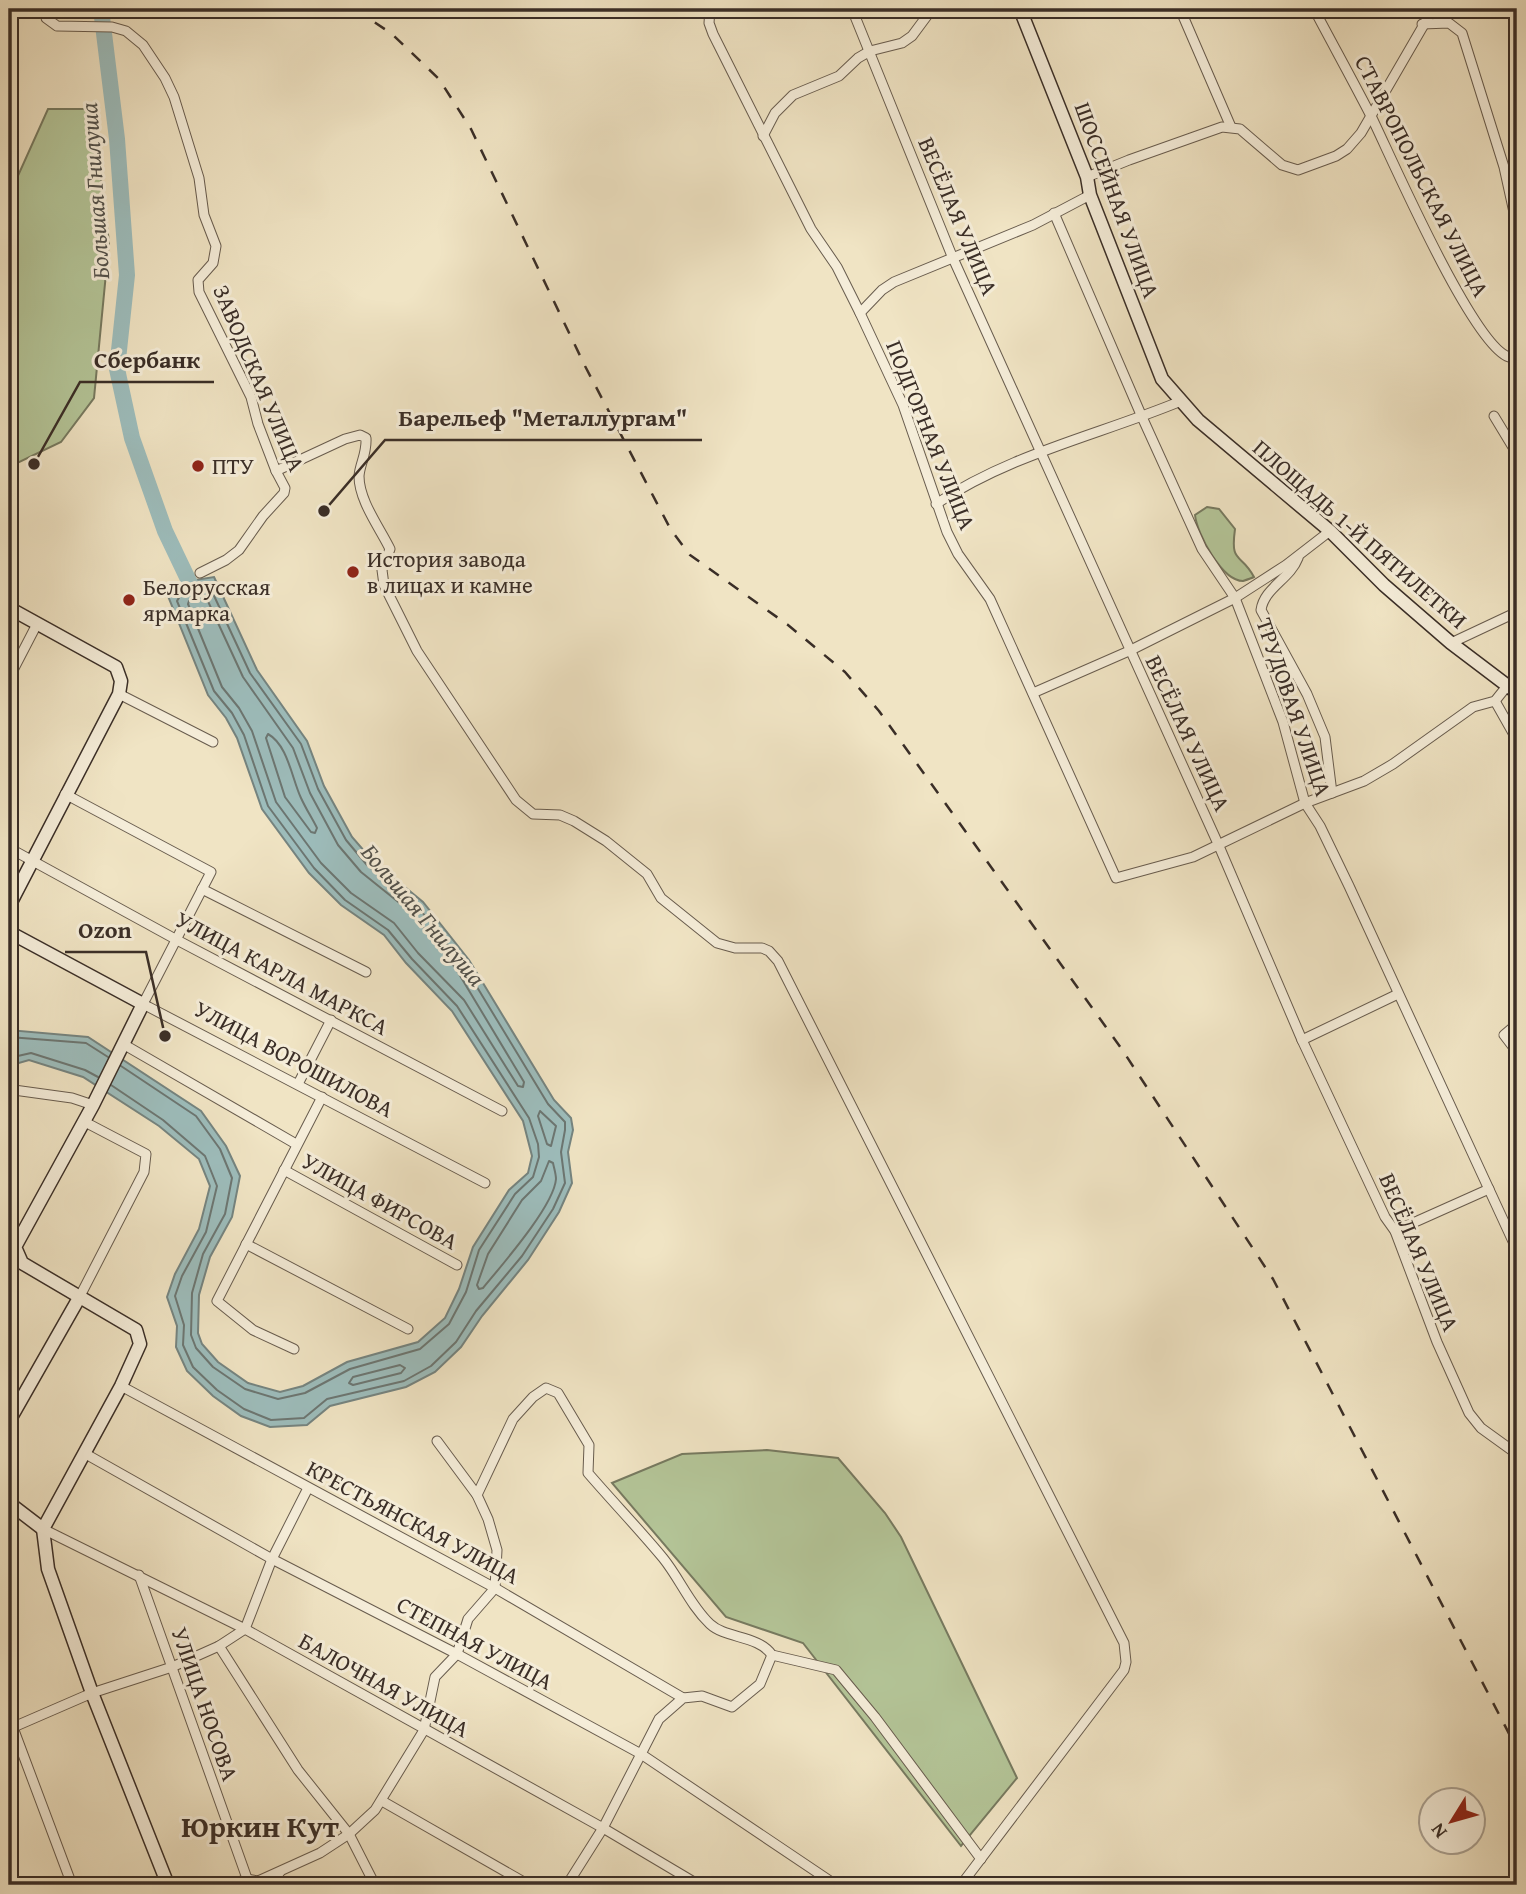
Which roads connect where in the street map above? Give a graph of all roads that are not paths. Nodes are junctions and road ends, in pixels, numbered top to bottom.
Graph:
1 (46, 9) edge
2 (710, 9) edge
3 (852, 9) edge
4 (932, 9) edge
5 (1020, 9) edge
6 (1180, 9) edge
7 (1314, 9) edge
8 (1433, 9) edge
9 (1513, 9) edge
10 (1517, 22) edge
11 (1422, 24) junction
12 (870, 51) junction
13 (1370, 115) junction
14 (1231, 127) junction
15 (763, 136) junction
16 (1087, 177) junction
17 (1090, 195) junction
18 (1054, 213) junction
19 (1517, 226) edge
20 (952, 256) junction
21 (860, 313) junction
22 (1517, 355) edge
23 (1181, 401) junction
24 (1494, 416) dead end
25 (1142, 417) junction
26 (1040, 451) junction
27 (1517, 454) edge
28 (276, 471) junction
29 (936, 504) junction
30 (1329, 531) junction
31 (1299, 555) junction
32 (200, 573) dead end
33 (1235, 598) junction
34 (9, 608) edge
35 (1517, 611) edge
36 (37, 624) junction
37 (1451, 643) junction
38 (1129, 650) junction
39 (9, 678) edge
40 (1512, 690) edge
41 (1032, 693) junction
42 (118, 694) junction
43 (1495, 701) junction
44 (1517, 740) edge
45 (213, 742) dead end
46 (1332, 793) junction
47 (65, 794) junction
48 (1305, 803) junction
49 (1219, 846) junction
50 (9, 848) edge
51 (32, 862) junction
52 (202, 889) junction
53 (9, 906) edge
54 (9, 932) edge
55 (177, 940) junction
56 (366, 972) dead end
57 (1398, 994) junction
58 (143, 1004) junction
59 (331, 1020) junction
60 (1517, 1024) edge
61 (1302, 1040) junction
62 (121, 1048) junction
63 (1517, 1052) edge
64 (298, 1084) junction
65 (322, 1097) junction
66 (9, 1099) edge
67 (93, 1105) junction
68 (502, 1111) dead end
69 (83, 1121) junction
70 (296, 1144) junction
71 (284, 1170) junction
72 (485, 1184) dead end
73 (1489, 1189) junction
74 (1395, 1231) junction
75 (246, 1244) junction
76 (1517, 1250) edge
77 (12, 1252) edge
78 (457, 1265) dead end
79 (79, 1298) junction
80 (408, 1329) dead end
81 (294, 1349) dead end
82 (121, 1386) junction
83 (9, 1421) edge
84 (437, 1441) dead end
85 (84, 1453) junction
86 (1517, 1454) edge
87 (308, 1488) junction
88 (477, 1495) junction
89 (9, 1503) edge
90 (15, 1513) edge
91 (43, 1529) junction
92 (272, 1559) junction
93 (139, 1575) junction
94 (495, 1588) junction
95 (245, 1629) junction
96 (219, 1646) junction
97 (457, 1654) junction
98 (772, 1654) junction
99 (172, 1667) junction
100 (92, 1693) junction
101 (682, 1698) junction
102 (9, 1717) edge
103 (10, 1729) edge
104 (424, 1730) junction
105 (641, 1755) junction
106 (382, 1801) junction
107 (603, 1828) junction
108 (349, 1834) junction
109 (981, 1859) junction
110 (281, 1871) junction
111 (248, 1882) edge
112 (72, 1885) edge
113 (168, 1885) edge
114 (232, 1885) edge
115 (270, 1885) edge
116 (375, 1885) edge
117 (529, 1885) edge
118 (567, 1885) edge
119 (699, 1885) edge
120 (836, 1885) edge
121 (961, 1885) edge

1 - 28 street, ЗАВОДСКАЯ УЛИЦА
2 - 15 street, ПОДГОРНАЯ УЛИЦА
3 - 12 street, ВЕСЁЛАЯ УЛИЦА
4 - 12 street
5 - 16 main road, ШОССЕЙНАЯ УЛИЦА
6 - 14 street
7 - 13 street, СТАВРОПОЛЬСКАЯ УЛИЦА
8 - 11 street
9 - 10 street
11 - 13 street
11 - 19 street
12 - 15 street
12 - 20 street, ВЕСЁЛАЯ УЛИЦА
13 - 14 street
13 - 22 street, СТАВРОПОЛЬСКАЯ УЛИЦА
14 - 16 street
15 - 21 street, ПОДГОРНАЯ УЛИЦА
16 - 17 main road, ШОССЕЙНАЯ УЛИЦА
17 - 18 street
17 - 23 main road, ШОССЕЙНАЯ УЛИЦА
18 - 20 street
18 - 25 street, ТРУДОВАЯ УЛИЦА
20 - 21 street
20 - 26 street, ВЕСЁЛАЯ УЛИЦА
21 - 29 street, ПОДГОРНАЯ УЛИЦА
23 - 25 street
23 - 30 main road, ПЛОЩАДЬ 1-Й ПЯТИЛЕТКИ
24 - 27 street
25 - 26 street
25 - 33 street, ТРУДОВАЯ УЛИЦА
26 - 29 street
26 - 38 street, ВЕСЁЛАЯ УЛИЦА
28 - 32 street, ЗАВОДСКАЯ УЛИЦА
28 - 109 street
29 - 41 street, ПОДГОРНАЯ УЛИЦА
30 - 31 street
30 - 37 main road, ПЛОЩАДЬ 1-Й ПЯТИЛЕТКИ
31 - 33 street
31 - 46 street
33 - 38 street
33 - 48 street, ТРУДОВАЯ УЛИЦА
34 - 36 main road
35 - 37 street
36 - 39 street
36 - 42 main road
37 - 40 main road, ПЛОЩАДЬ 1-Й ПЯТИЛЕТКИ
38 - 41 street
38 - 49 street, ВЕСЁЛАЯ УЛИЦА
40 - 43 street
41 - 49 street, ПОДГОРНАЯ УЛИЦА
42 - 45 street
42 - 47 main road
43 - 44 street
43 - 46 street
46 - 48 street
47 - 51 main road
47 - 52 street
48 - 49 street
48 - 57 street, ТРУДОВАЯ УЛИЦА
49 - 61 street, ВЕСЁЛАЯ УЛИЦА
50 - 51 street, УЛИЦА КАРЛА МАРКСА
51 - 53 main road
51 - 55 street, УЛИЦА КАРЛА МАРКСА
52 - 55 street
52 - 56 street
54 - 58 main road, УЛИЦА ВОРОШИЛОВА
55 - 58 street
55 - 59 street, УЛИЦА КАРЛА МАРКСА
57 - 61 street
57 - 73 street, ТРУДОВАЯ УЛИЦА
58 - 62 main road
58 - 64 street, УЛИЦА ВОРОШИЛОВА
59 - 64 street
59 - 68 street, УЛИЦА КАРЛА МАРКСА
60 - 63 street
61 - 74 street, ВЕСЁЛАЯ УЛИЦА
62 - 67 main road
62 - 70 street
64 - 65 street, УЛИЦА ВОРОШИЛОВА
65 - 70 street
65 - 72 street, УЛИЦА ВОРОШИЛОВА
66 - 67 street
67 - 69 main road
69 - 77 main road
69 - 79 street
70 - 71 street
71 - 75 street
71 - 78 street, УЛИЦА ФИРСОВА
73 - 74 street
73 - 76 street, ТРУДОВАЯ УЛИЦА
74 - 86 street, ВЕСЁЛАЯ УЛИЦА
75 - 80 street
75 - 81 street
77 - 79 main road
79 - 82 main road
79 - 83 main road
82 - 85 main road
82 - 87 street, КРЕСТЬЯНСКАЯ УЛИЦА
84 - 88 street
85 - 91 main road
85 - 92 street, СТЕПНАЯ УЛИЦА
87 - 92 street
87 - 94 street, КРЕСТЬЯНСКАЯ УЛИЦА
88 - 94 street
88 - 98 street
89 - 90 main road
90 - 91 main road
91 - 93 street, БАЛОЧНАЯ УЛИЦА
91 - 100 main road
92 - 95 street
92 - 97 street, СТЕПНАЯ УЛИЦА
93 - 95 street, БАЛОЧНАЯ УЛИЦА
93 - 99 street, УЛИЦА НОСОВА
94 - 97 street
94 - 101 street, КРЕСТЬЯНСКАЯ УЛИЦА
95 - 96 street
95 - 104 street, БАЛОЧНАЯ УЛИЦА
96 - 99 street
96 - 108 street
97 - 104 street
97 - 105 street, СТЕПНАЯ УЛИЦА
98 - 101 street
98 - 109 street
99 - 100 street
99 - 111 street, УЛИЦА НОСОВА
100 - 103 street
100 - 113 main road
101 - 105 street
102 - 103 street
103 - 112 street
104 - 106 street
104 - 107 street, БАЛОЧНАЯ УЛИЦА
105 - 107 street
105 - 120 street, СТЕПНАЯ УЛИЦА
106 - 108 street
106 - 117 street
107 - 118 street
107 - 119 street, БАЛОЧНАЯ УЛИЦА
108 - 110 street
108 - 116 street
109 - 121 street
110 - 111 street
110 - 115 street
111 - 114 street

